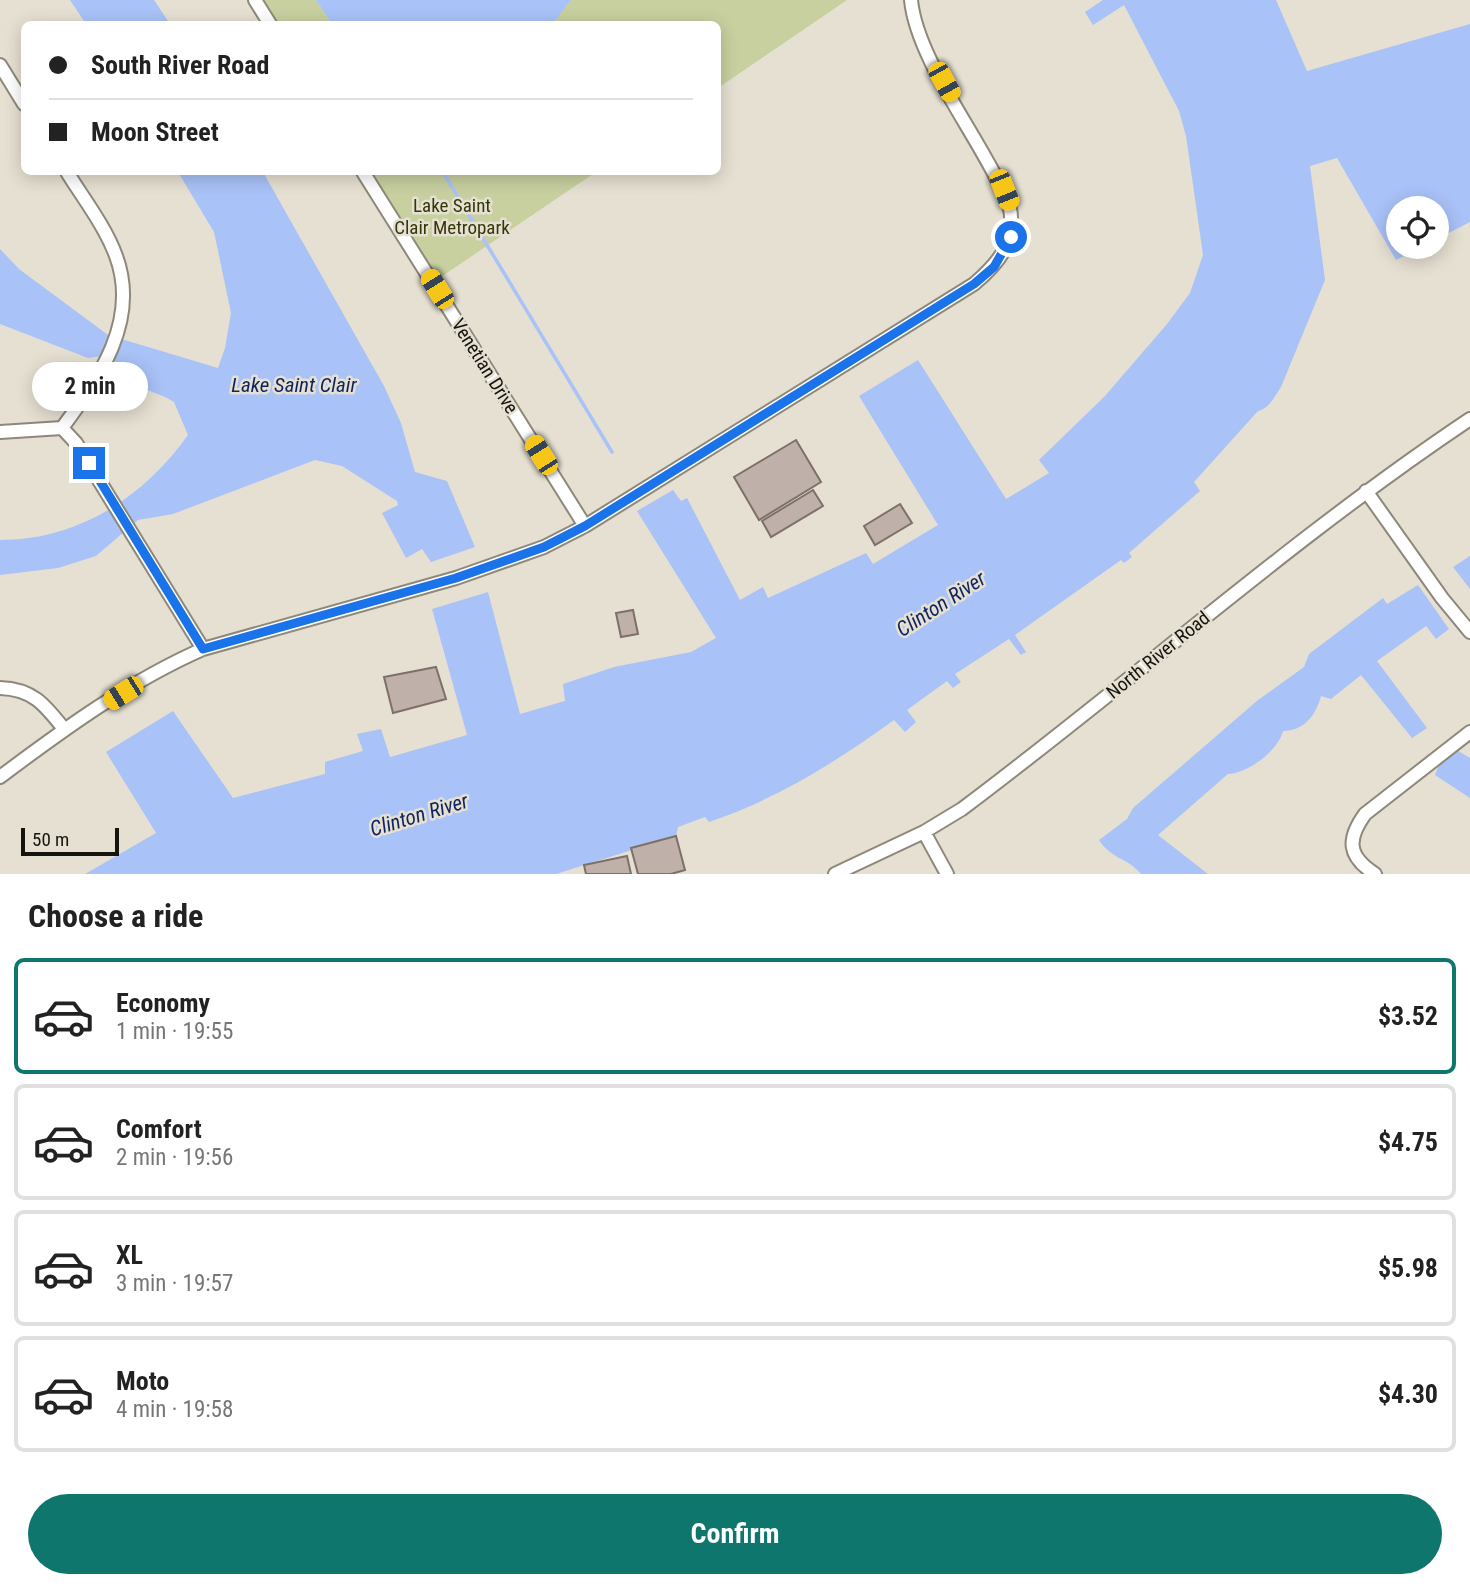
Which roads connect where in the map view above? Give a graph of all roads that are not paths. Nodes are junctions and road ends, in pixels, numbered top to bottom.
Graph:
1 (255, 0) edge
2 (911, 0) edge
3 (268, 21) edge
4 (0, 65) edge
5 (21, 99) edge
6 (68, 175) edge
7 (365, 175) edge
8 (1470, 419) edge
9 (62, 428) junction
10 (0, 432) edge
11 (1366, 491) junction
12 (585, 526) junction
13 (1470, 632) edge
14 (203, 649) junction
15 (0, 688) edge
16 (64, 729) junction
17 (1470, 732) edge
18 (0, 777) edge
19 (924, 832) junction
20 (835, 874) edge
21 (947, 874) edge
22 (1375, 874) edge

1 - 3 street
2 - 12 street
4 - 5 street
6 - 9 street
7 - 12 street, Venetian Drive
8 - 11 street, North River Road
9 - 10 street
9 - 14 street
11 - 13 street
11 - 19 street, North River Road
12 - 14 street
14 - 16 street
15 - 16 street
16 - 18 street
17 - 22 street
19 - 20 street, North River Road
19 - 21 street

